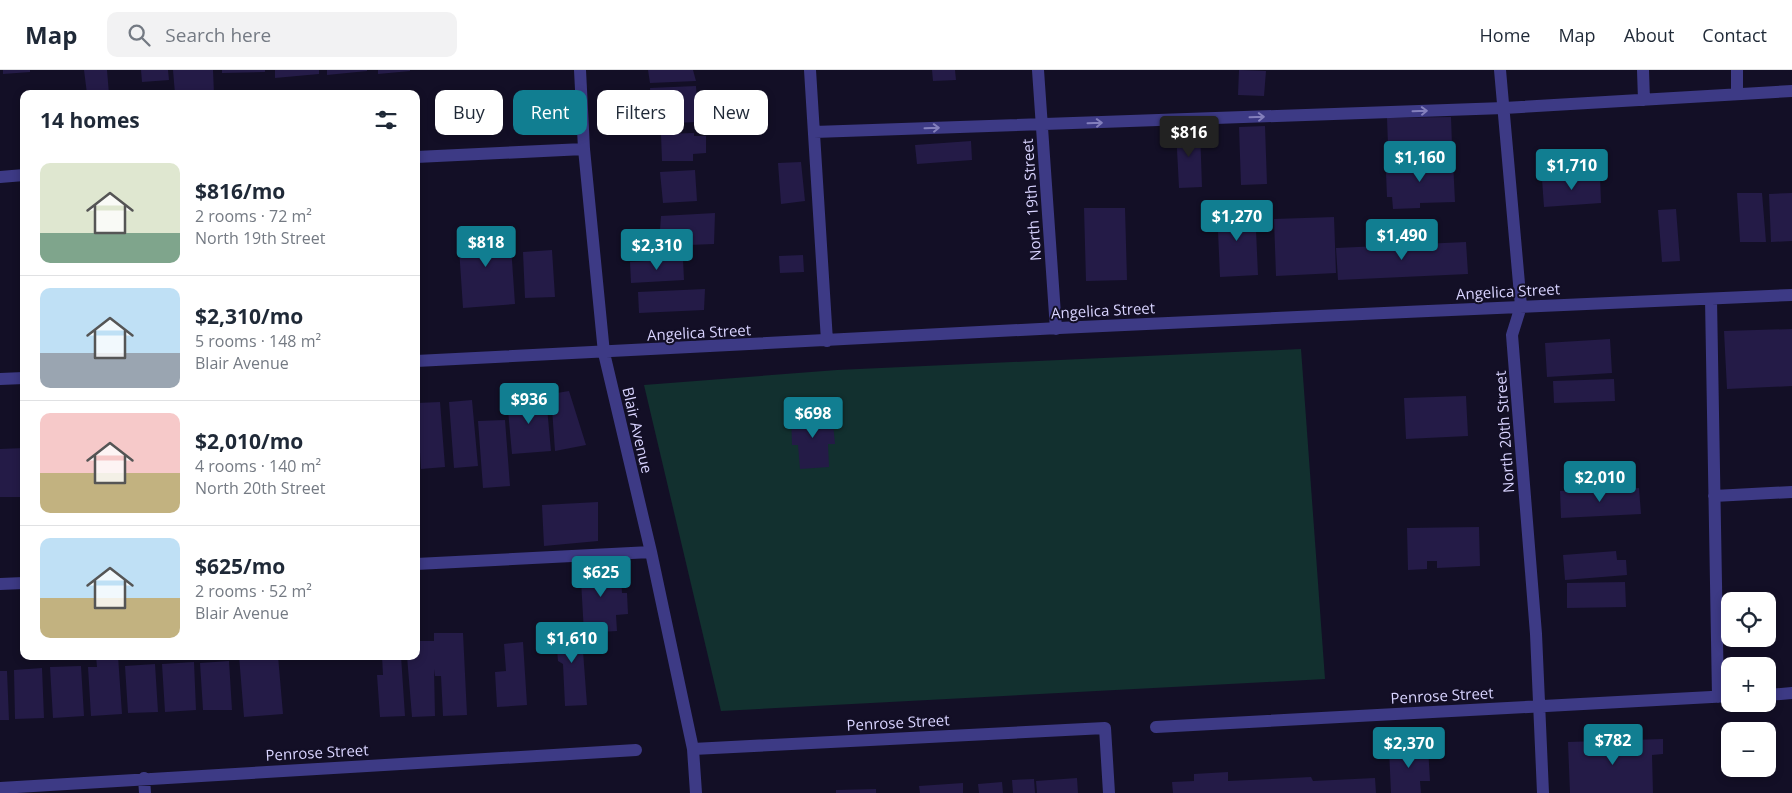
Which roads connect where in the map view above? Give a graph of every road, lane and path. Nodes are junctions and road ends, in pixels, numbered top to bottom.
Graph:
1 (580, 70) edge
2 (810, 70) edge
3 (1038, 70) edge
4 (1500, 70) edge
5 (1643, 70) edge
6 (1737, 70) edge
7 (1792, 91) edge
8 (1738, 94) junction
9 (1644, 100) junction
10 (1504, 108) junction
11 (1041, 124) junction
12 (814, 132) junction
13 (584, 149) junction
14 (420, 157) edge
15 (20, 175) edge
16 (0, 176) edge
17 (1792, 295) edge
18 (1711, 299) junction
19 (1520, 306) junction
20 (1056, 328) junction
21 (827, 341) junction
22 (604, 354) junction
23 (420, 361) edge
24 (20, 378) edge
25 (0, 379) edge
26 (1792, 492) edge
27 (1714, 496) junction
28 (651, 552) junction
29 (420, 564) edge
30 (20, 583) edge
31 (0, 584) edge
32 (1722, 657) edge
33 (1792, 693) edge
34 (1776, 694) edge
35 (1721, 697) edge
36 (1540, 706) junction
37 (1156, 727) dead end
38 (693, 749) junction
39 (636, 750) dead end
40 (144, 778) junction
41 (0, 788) edge
42 (145, 793) edge
43 (696, 793) edge
44 (1109, 793) edge
45 (1543, 793) edge

1 - 13 street, Blair Avenue
2 - 12 street
3 - 11 street, North 19th Street
4 - 10 street, North 20th Street
5 - 9 street
6 - 8 street
7 - 8 street
8 - 9 street
9 - 10 street
11 -> 10 street
10 - 19 street, North 20th Street
12 -> 11 street
11 - 20 street, North 19th Street
12 - 21 street
13 - 14 street
13 - 22 street, Blair Avenue
15 - 16 street
17 - 18 street, Angelica Street
18 - 19 street, Angelica Street
18 - 27 street
19 - 20 street, Angelica Street
19 - 36 street, North 20th Street
20 - 21 street, Angelica Street
21 - 22 street, Angelica Street
22 - 23 street, Angelica Street
22 - 28 street, Blair Avenue
24 - 25 street
26 - 27 street
27 - 32 street
28 - 29 street
28 - 38 street, Blair Avenue
30 - 31 street
33 - 34 street
35 - 36 street, Penrose Street
36 - 37 street, Penrose Street
36 - 45 street, North 20th Street
38 - 43 street, Blair Avenue
38 - 44 street, Penrose Street
39 - 40 street, Penrose Street
40 - 41 street, Penrose Street
40 - 42 street

